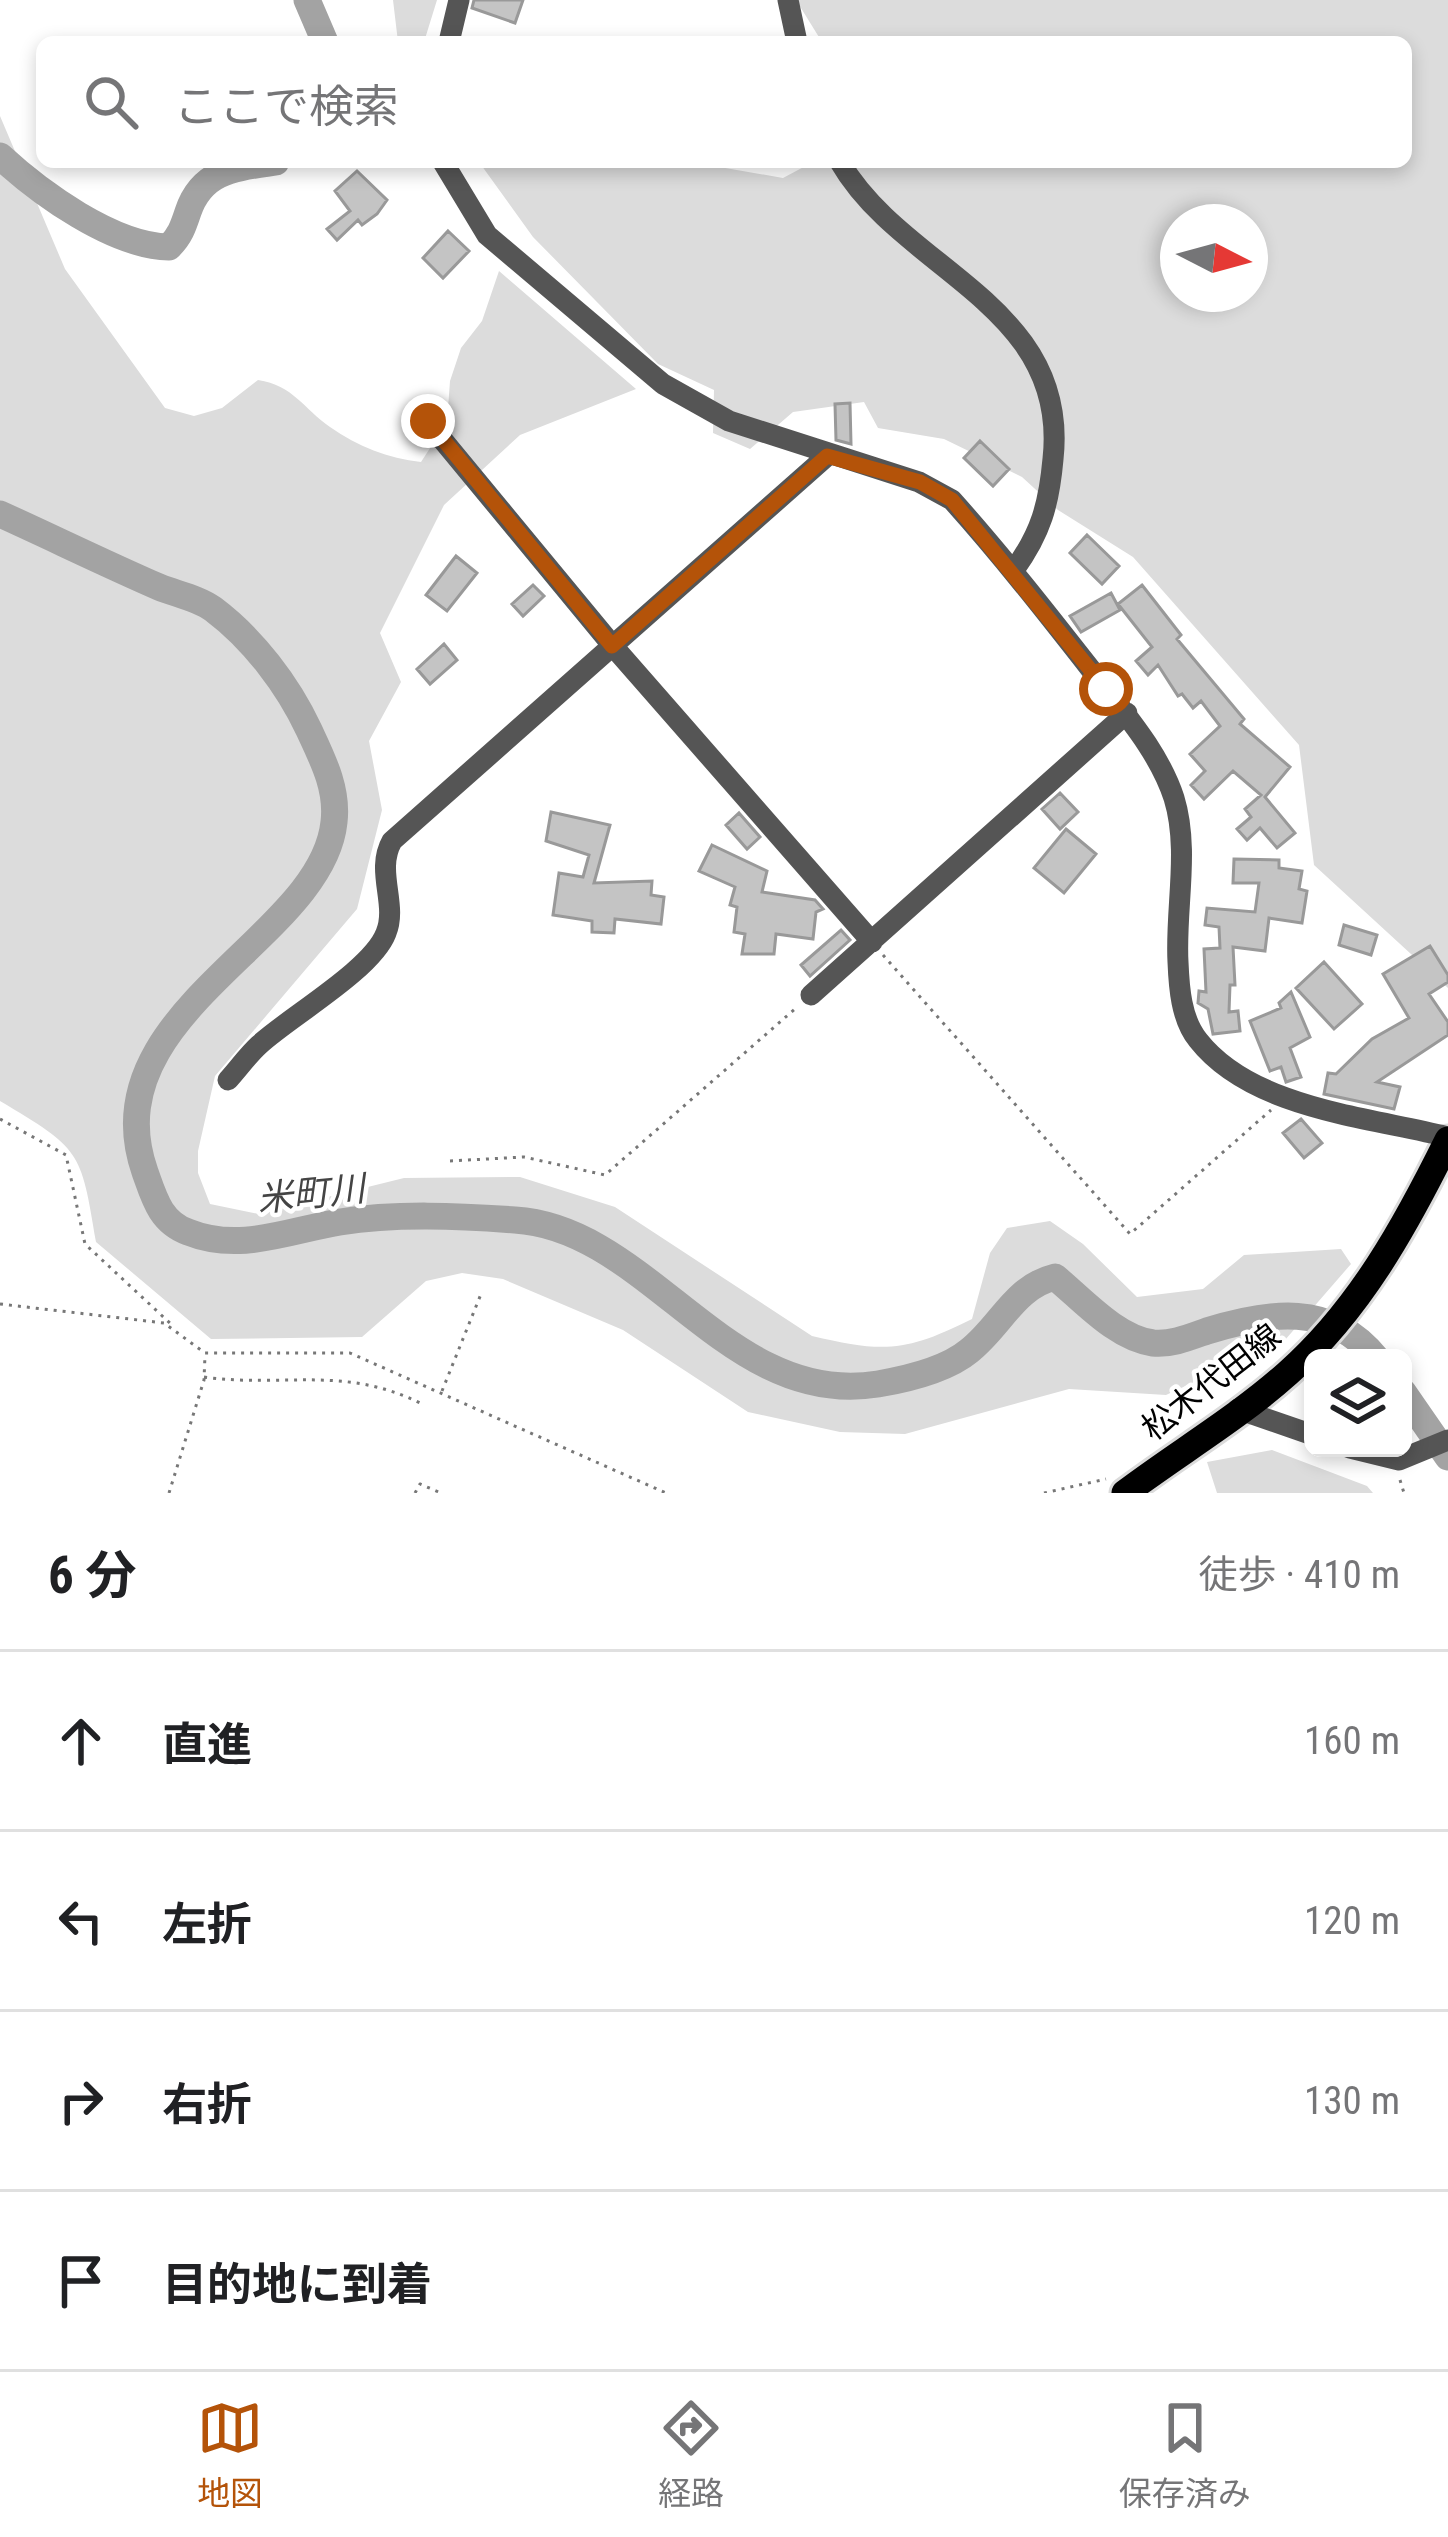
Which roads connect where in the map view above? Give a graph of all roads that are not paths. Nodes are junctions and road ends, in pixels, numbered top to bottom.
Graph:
1 (459, 0) edge
2 (788, 0) edge
3 (450, 36) edge
4 (796, 36) edge
5 (446, 168) edge
6 (845, 168) edge
7 (428, 421) dead end
8 (827, 456) junction
9 (1014, 570) junction
10 (612, 646) junction
11 (1127, 713) junction
12 (872, 942) junction
13 (811, 995) road end
14 (228, 1080) dead end
15 (1448, 1138) edge
16 (1238, 1409) junction
17 (1304, 1432) edge
18 (1448, 1440) edge
19 (1400, 1457) edge
20 (1116, 1486) edge

1 - 3 street
2 - 4 street
5 - 8 street
6 - 9 street
7 - 10 street
8 - 9 street
8 - 10 street
9 - 11 street
10 - 12 street
10 - 14 street
11 - 12 street
11 - 15 street
12 - 13 street
15 - 16 main road, 松木代田線
16 - 17 street
16 - 20 main road, 松木代田線
18 - 19 street

